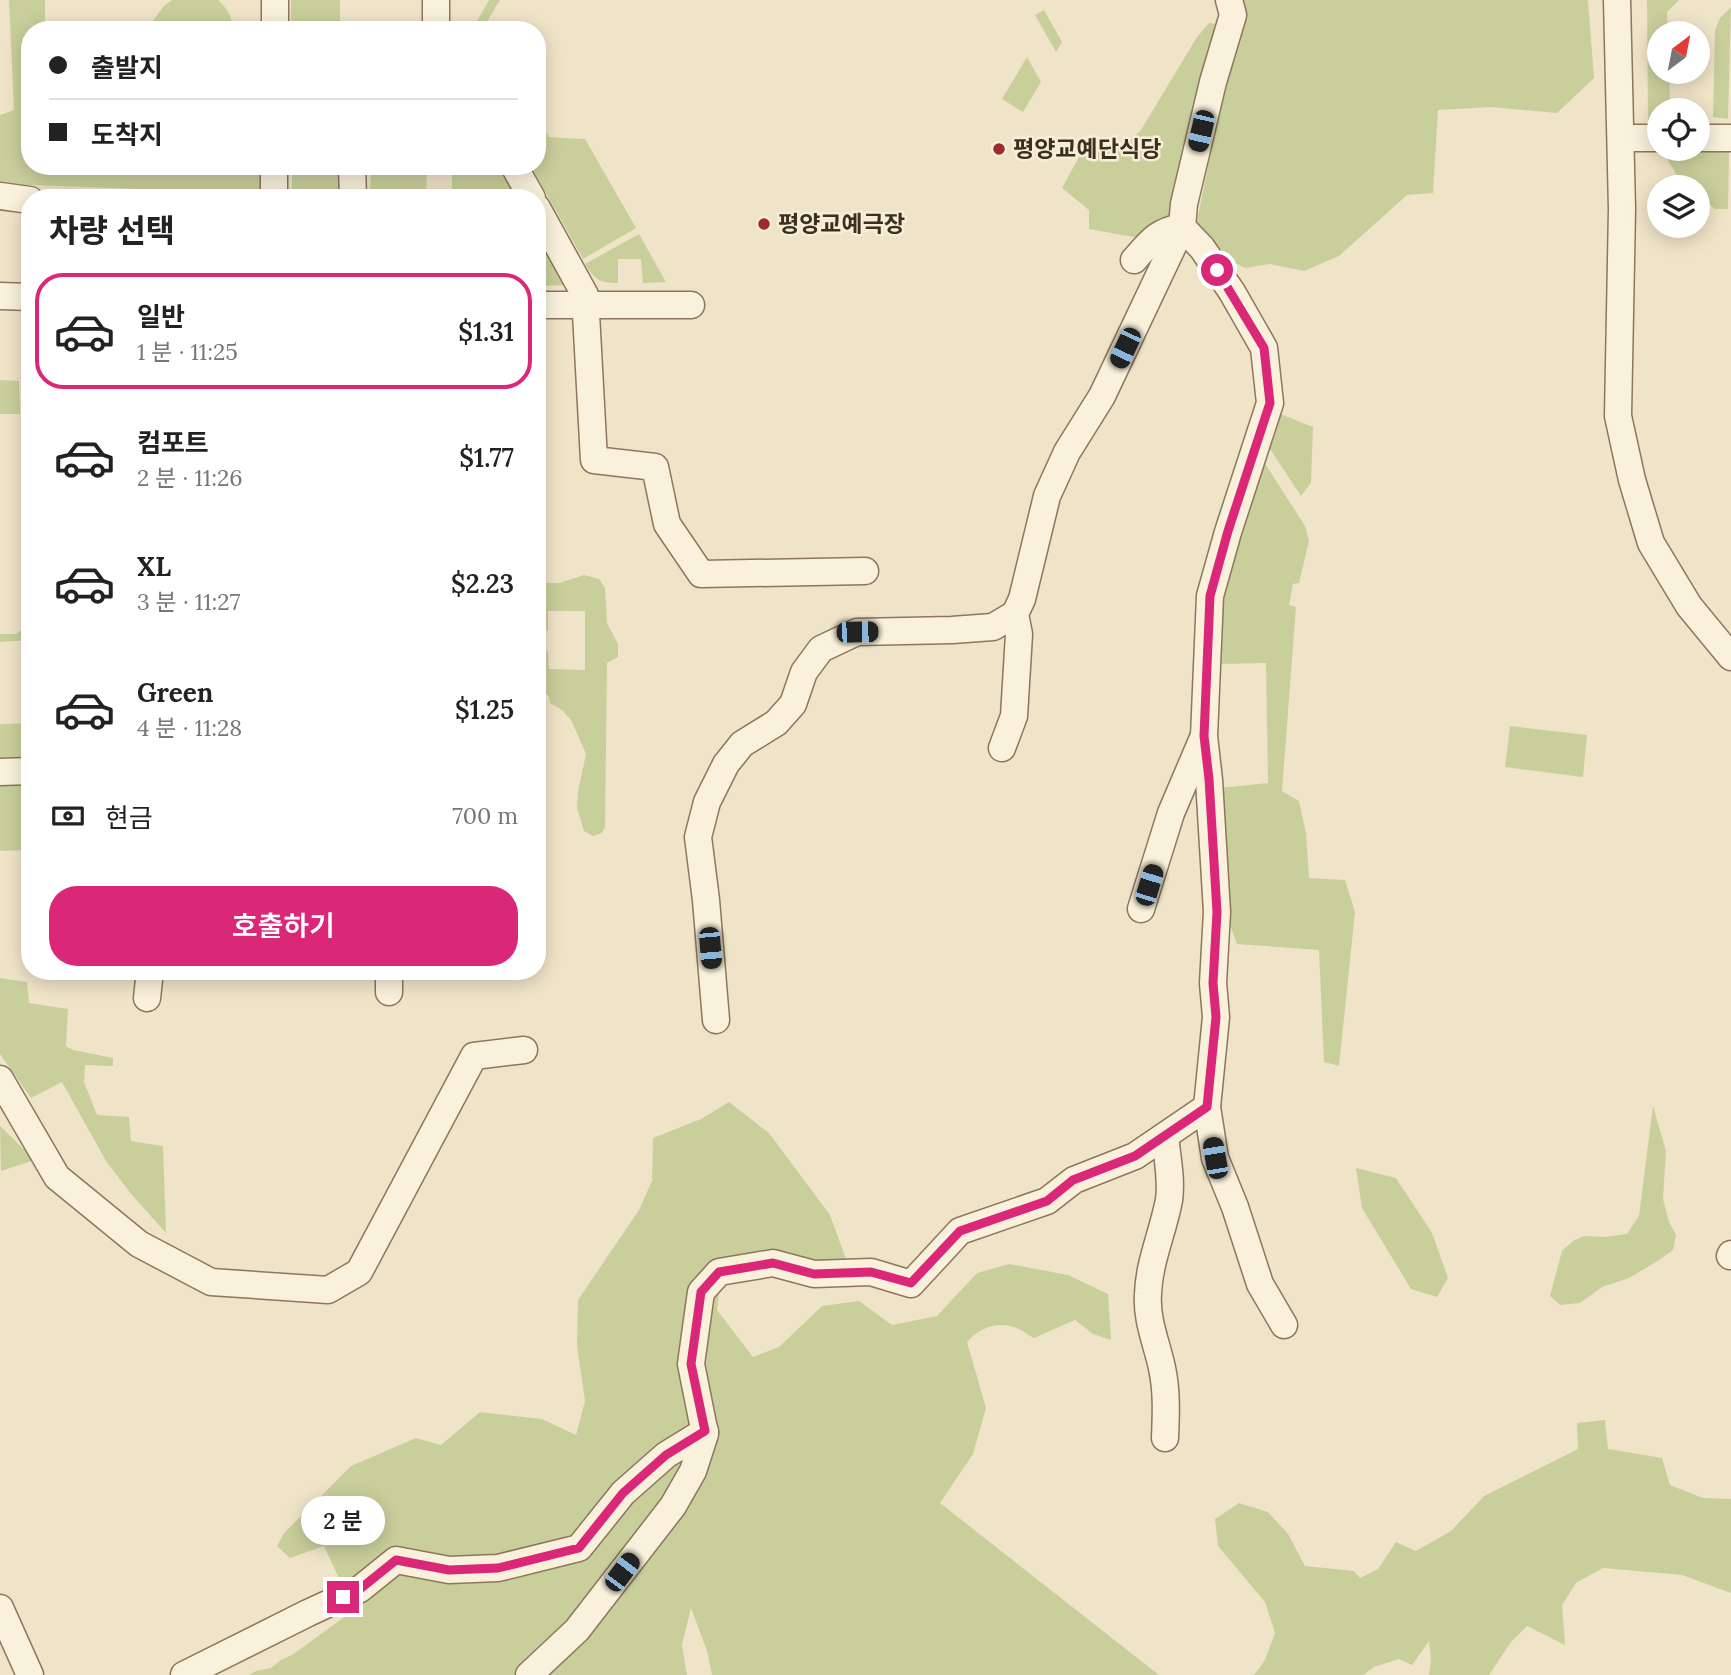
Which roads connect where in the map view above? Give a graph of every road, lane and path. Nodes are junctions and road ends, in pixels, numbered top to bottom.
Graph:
1 (275, 0) edge
2 (436, 0) edge
3 (1229, 0) edge
4 (1617, 0) edge
5 (275, 21) edge
6 (436, 21) edge
7 (1621, 138) junction
8 (1647, 138) edge
9 (1710, 138) edge
10 (1731, 138) edge
11 (0, 196) edge
12 (21, 199) edge
13 (546, 224) edge
14 (1182, 227) junction
15 (1134, 260) dead end
16 (0, 296) edge
17 (21, 297) edge
18 (546, 305) edge
19 (586, 306) junction
20 (691, 306) dead end
21 (865, 571) dead end
22 (1015, 614) junction
23 (1731, 657) edge
24 (1204, 736) junction
25 (1002, 748) dead end
26 (21, 771) edge
27 (0, 772) edge
28 (1141, 909) dead end
29 (149, 980) edge
30 (147, 998) dead end
31 (716, 1020) dead end
32 (524, 1050) dead end
33 (0, 1079) edge
34 (1207, 1107) junction
35 (1165, 1136) junction
36 (1284, 1325) dead end
37 (705, 1431) junction
38 (1165, 1438) dead end
39 (0, 1608) edge
40 (30, 1675) edge
41 (184, 1675) edge
42 (529, 1675) edge

1 - 5 street
2 - 6 street
3 - 14 street
4 - 7 street
7 - 8 street
7 - 23 street
9 - 10 street
11 - 12 street
13 - 19 street
14 - 15 street
14 - 22 street
14 - 24 street
16 - 17 street
18 - 19 street
19 - 20 street
19 - 21 street
22 - 25 street
22 - 31 street
24 - 28 street
24 - 34 street
26 - 27 street
29 - 30 street
32 - 33 street
34 - 35 street
34 - 36 street
35 - 37 street
35 - 38 street
37 - 41 street
37 - 42 street
39 - 40 street

